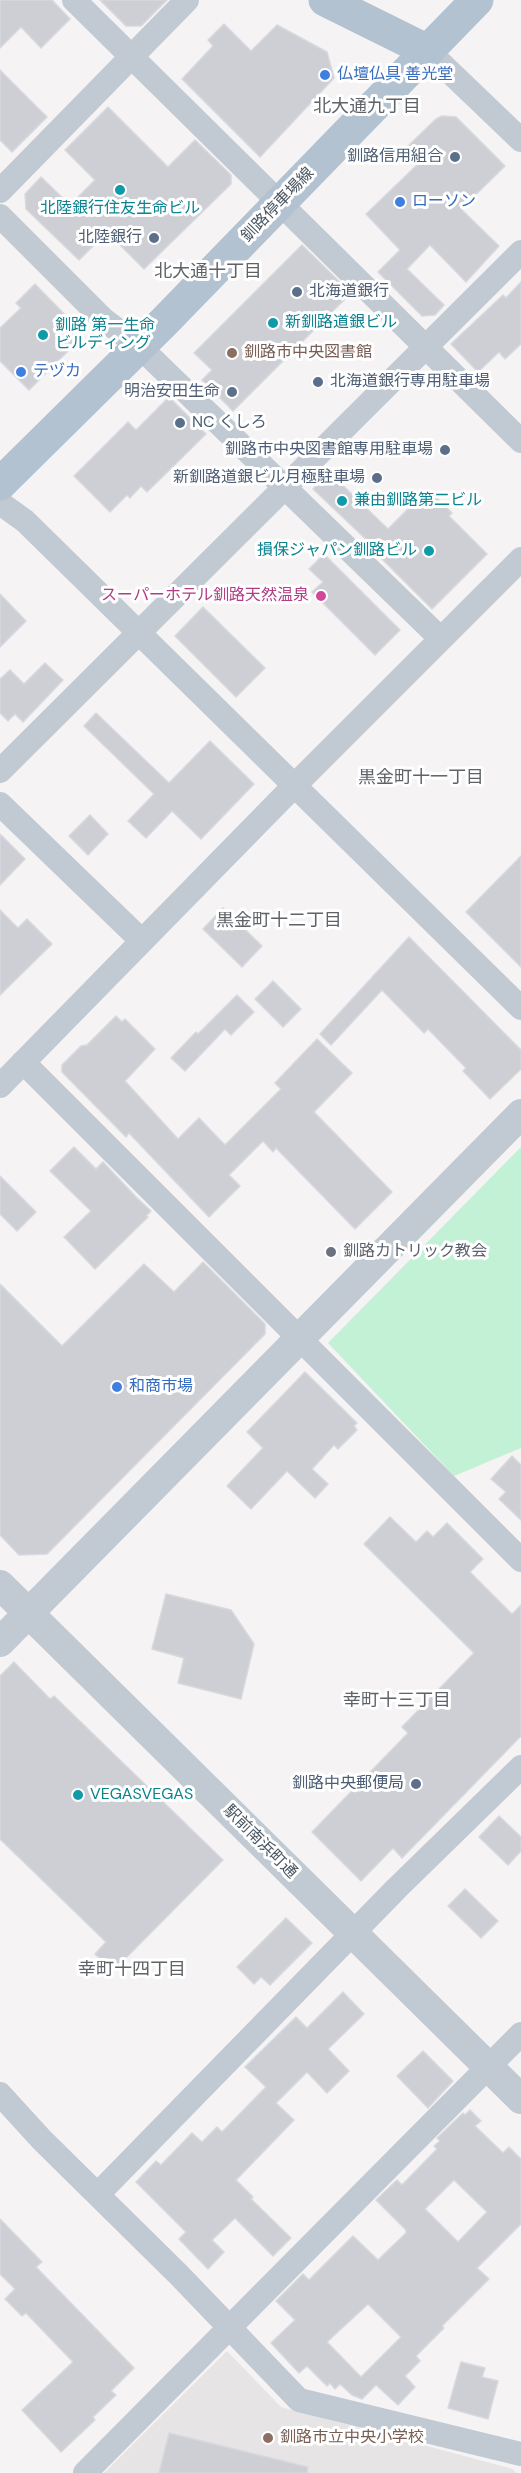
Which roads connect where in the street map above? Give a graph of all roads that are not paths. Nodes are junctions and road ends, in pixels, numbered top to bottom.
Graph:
1 (74, 0) edge
2 (187, 0) edge
3 (325, 0) edge
4 (477, 0) edge
5 (428, 51) junction
6 (131, 57) junction
7 (521, 140) edge
8 (0, 191) edge
9 (280, 203) junction
10 (0, 216) edge
11 (521, 252) edge
12 (140, 347) junction
13 (425, 348) junction
14 (521, 441) edge
15 (0, 484) edge
16 (284, 488) junction
17 (0, 503) edge
18 (521, 559) edge
19 (139, 634) junction
20 (441, 639) junction
21 (0, 771) edge
22 (294, 786) junction
23 (0, 804) edge
24 (142, 941) junction
25 (521, 1008) edge
26 (23, 1062) junction
27 (0, 1086) edge
28 (521, 1114) edge
29 (300, 1340) junction
30 (521, 1560) edge
31 (0, 1585) edge
32 (28, 1614) junction
33 (0, 1642) edge
34 (521, 1767) edge
35 (353, 1934) junction
36 (521, 2034) edge
37 (488, 2066) junction
38 (0, 2094) edge
39 (521, 2098) edge
40 (98, 2194) junction
41 (229, 2327) junction
42 (521, 2454) edge
43 (85, 2473) edge

1 - 6 street
2 - 6 street
3 - 5 main road
4 - 5 main road, 釧路停車場線
5 - 7 street
5 - 9 main road, 釧路停車場線
6 - 8 street
6 - 9 street
9 - 12 main road, 釧路停車場線
9 - 13 street
10 - 12 street
11 - 13 street
12 - 15 main road, 釧路停車場線
12 - 16 street
13 - 14 street
13 - 16 street
16 - 19 street
16 - 20 street
17 - 19 street
18 - 20 street
19 - 21 street
19 - 22 street
20 - 22 street
22 - 24 street
22 - 25 street
23 - 24 street
24 - 26 street
26 - 27 street
26 - 29 street
28 - 29 street
29 - 30 street
29 - 32 street
31 - 32 street, 駅前南浜町通
32 - 33 street
32 - 35 street, 駅前南浜町通
34 - 35 street
35 - 37 street, 駅前南浜町通
35 - 40 street
36 - 37 street
37 - 39 street, 駅前南浜町通
37 - 41 street
38 - 40 street
40 - 41 street
41 - 42 street
41 - 43 street

